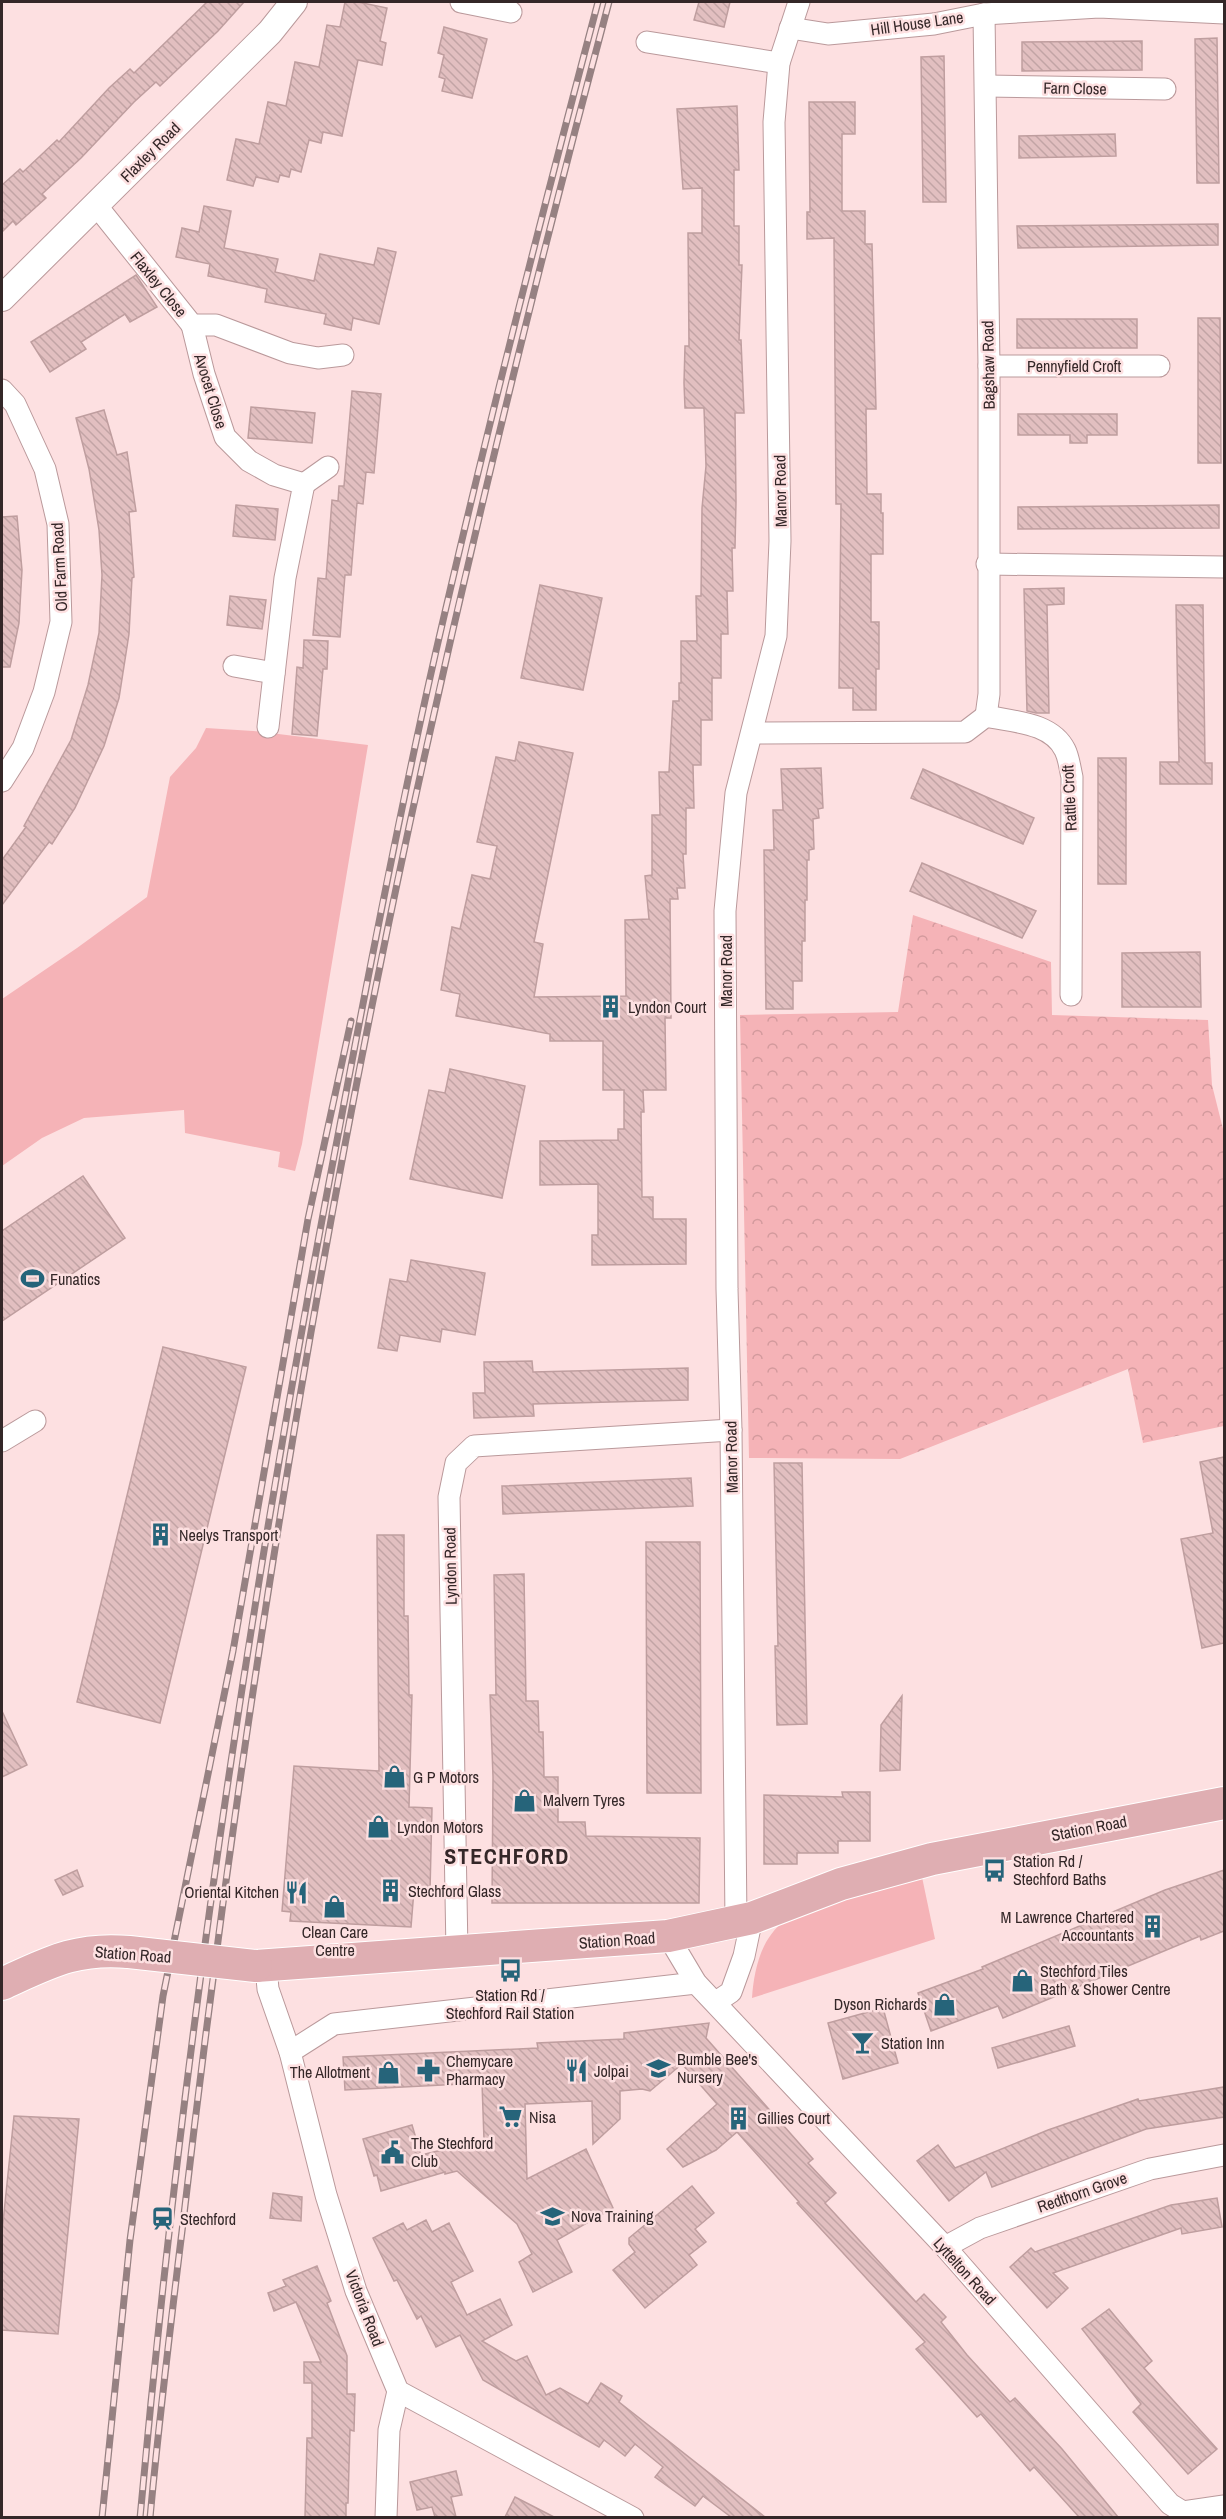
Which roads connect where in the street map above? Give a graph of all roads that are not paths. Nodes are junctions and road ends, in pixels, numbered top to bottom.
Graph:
1 (294, 2) edge
2 (461, 2) edge
3 (800, 2) edge
4 (512, 12) dead end
5 (1224, 13) edge
6 (984, 14) junction
7 (790, 28) junction
8 (647, 42) dead end
9 (779, 63) junction
10 (986, 86) junction
11 (1165, 89) dead end
12 (96, 205) junction
13 (2, 298) edge
14 (192, 325) junction
15 (343, 355) dead end
16 (989, 366) junction
17 (1159, 366) dead end
18 (2, 390) edge
19 (328, 467) dead end
20 (304, 484) junction
21 (987, 564) junction
22 (1224, 567) edge
23 (234, 666) dead end
24 (274, 673) junction
25 (986, 717) junction
26 (268, 727) dead end
27 (752, 733) junction
28 (2, 781) edge
29 (1071, 995) dead end
30 (35, 1421) dead end
31 (731, 1430) junction
32 (2, 1441) edge
33 (1224, 1803) edge
34 (744, 1920) junction
35 (668, 1936) junction
36 (457, 1952) junction
37 (261, 1967) junction
38 (696, 1983) junction
39 (2, 1984) edge
40 (716, 2002) junction
41 (290, 2052) junction
42 (1224, 2155) edge
43 (945, 2247) junction
44 (398, 2391) junction
45 (1224, 2506) edge
46 (386, 2517) edge
47 (633, 2517) edge

1 - 12 street, Flaxley Road
2 - 4 street
3 - 7 street, Manor Road
5 - 6 street, Hill House Lane
6 - 7 street, Hill House Lane
6 - 10 street, Bagshaw Road
7 - 9 street, Manor Road
8 - 9 street
9 - 27 street, Manor Road
10 - 11 street, Farn Close
10 - 16 street, Bagshaw Road
12 - 13 street, Flaxley Road
12 - 14 street, Flaxley Close
14 - 15 street, Flaxley Close
14 - 20 street, Avocet Close
16 - 17 street, Pennyfield Croft
16 - 21 street, Bagshaw Road
18 - 28 street, Old Farm Road
19 - 20 street
20 - 24 street
21 - 22 street
21 - 25 street, Bagshaw Road
23 - 24 street
24 - 26 street
25 - 27 street
25 - 29 street, Rattle Croft
27 - 31 street, Manor Road
30 - 32 street
31 - 34 street, Manor Road
31 - 36 street, Lyndon Road
33 - 34 main road, Station Road
34 - 35 main road, Station Road
34 - 40 street
35 - 36 main road, Station Road
35 - 38 street, Lyttelton Road
36 - 37 main road, Station Road
37 - 39 main road, Station Road, bridge
37 - 41 street, Victoria Road
38 - 40 street, Lyttelton Road
38 - 41 street
40 - 43 street, Lyttelton Road
41 - 44 street, Victoria Road
42 - 43 street, Redthorn Grove
43 - 45 street, Lyttelton Road
44 - 46 street
44 - 47 street

